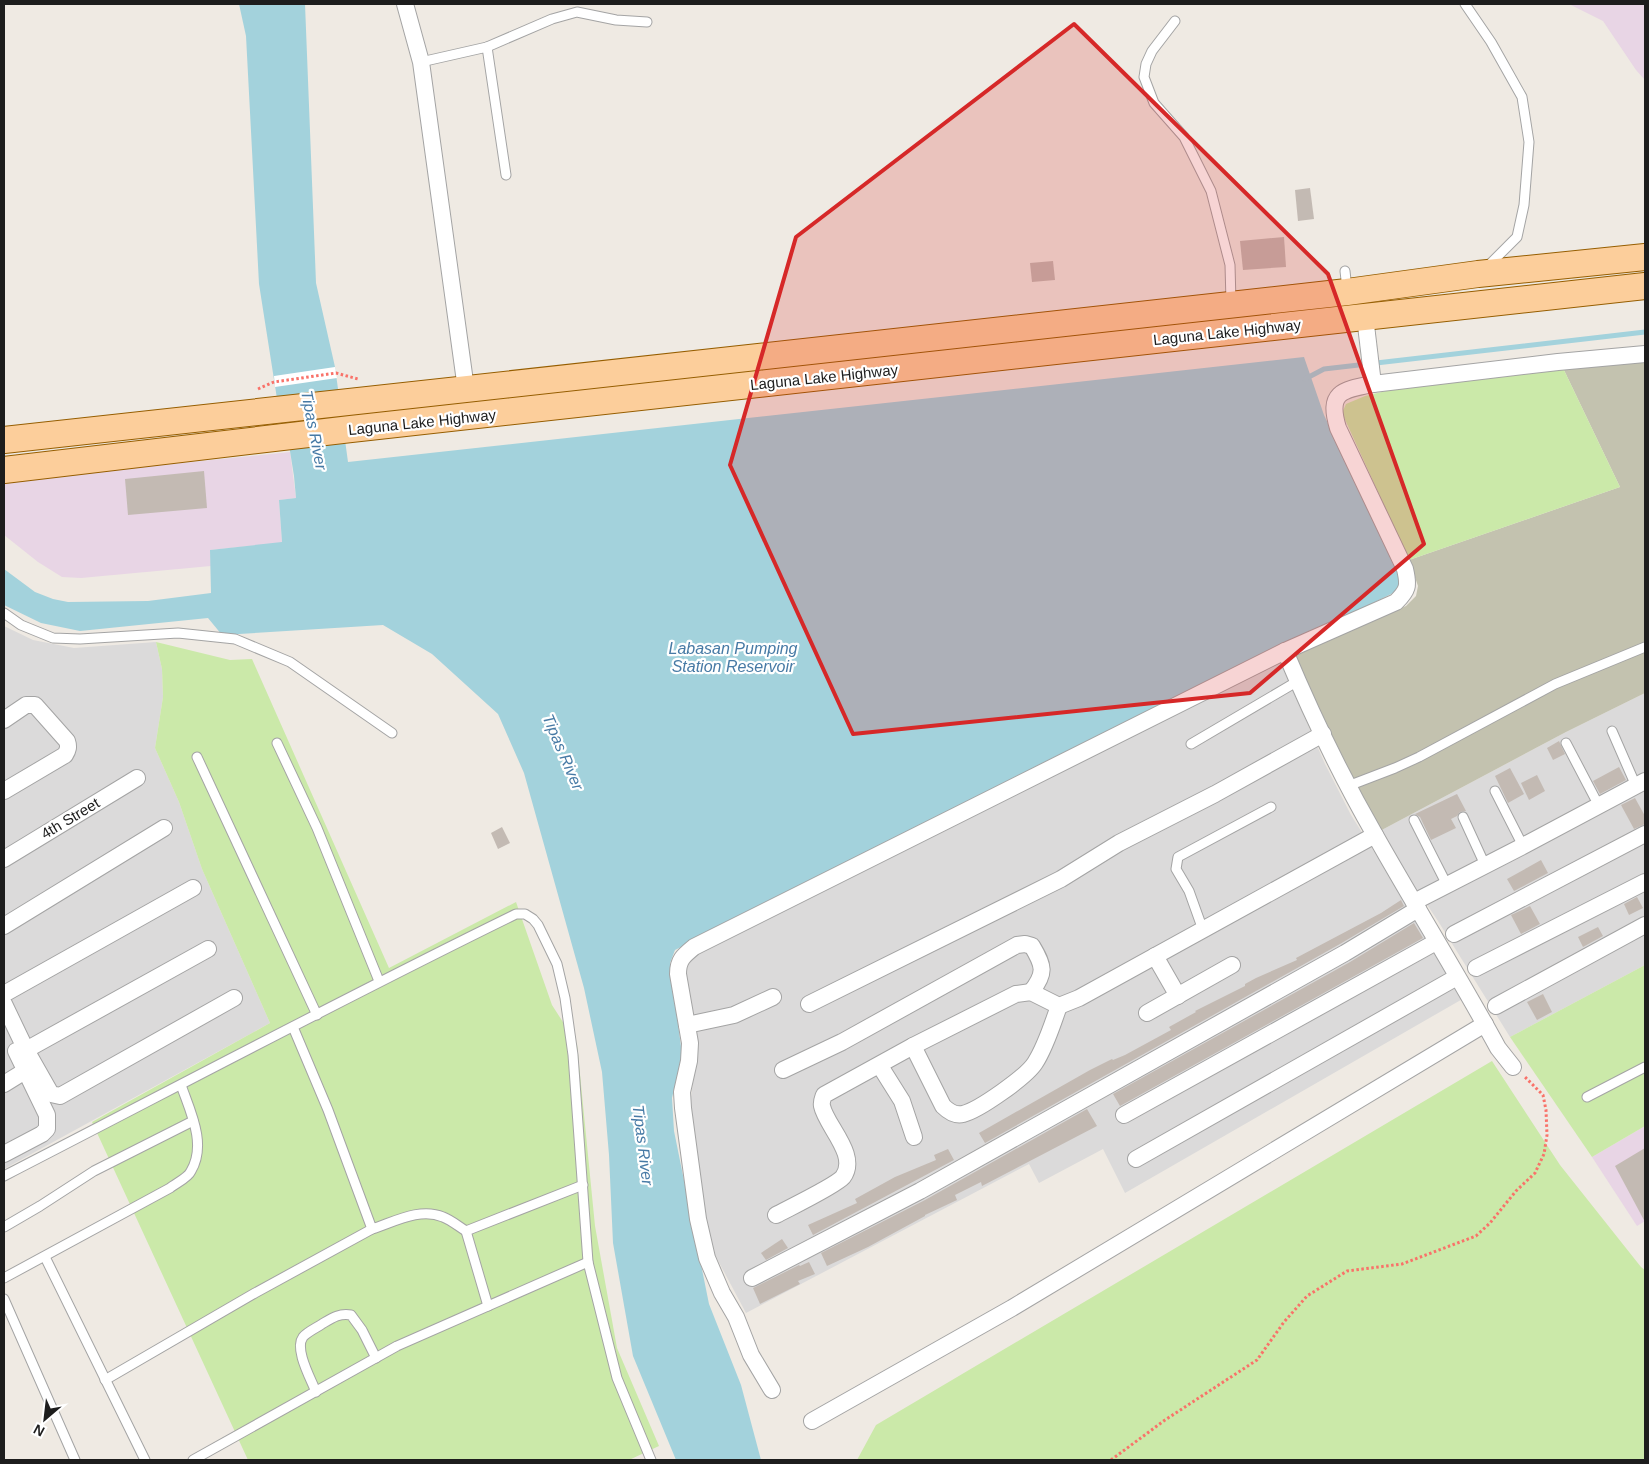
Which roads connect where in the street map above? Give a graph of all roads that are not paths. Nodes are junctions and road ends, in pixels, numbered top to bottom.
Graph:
1 (405, 4) edge
2 (1466, 4) edge
3 (1175, 20) dead end
4 (647, 22) dead end
5 (487, 47) junction
6 (421, 62) junction
7 (506, 175) dead end
8 (1645, 257) edge
9 (1478, 274) junction
10 (1645, 286) edge
11 (1231, 305) junction
12 (1366, 324) junction
13 (1043, 326) junction
14 (1047, 352) junction
15 (1645, 354) edge
16 (1372, 377) junction
17 (466, 389) junction
18 (4, 440) edge
19 (4, 470) edge
20 (4, 613) edge
21 (1645, 647) edge
22 (1285, 651) junction
23 (1298, 681) junction
24 (4, 720) edge
25 (1612, 731) dead end
26 (392, 733) dead end
27 (1323, 734) junction
28 (277, 743) dead end
29 (1566, 743) dead end
30 (1191, 744) dead end
31 (197, 757) dead end
32 (137, 778) dead end
33 (1640, 784) edge
34 (1348, 786) junction
35 (4, 791) edge
36 (1495, 791) dead end
37 (1599, 806) junction
38 (1271, 808) dead end
39 (1463, 817) dead end
40 (1414, 820) dead end
41 (164, 828) dead end
42 (1645, 834) edge
43 (1375, 835) junction
44 (1523, 846) junction
45 (4, 859) edge
46 (1485, 865) junction
47 (1645, 882) edge
48 (1447, 885) junction
49 (193, 888) dead end
50 (1416, 905) junction
51 (1645, 925) edge
52 (4, 926) edge
53 (1203, 930) junction
54 (1454, 934) dead end
55 (1436, 942) junction
56 (208, 949) dead end
57 (1155, 956) junction
58 (1232, 965) dead end
59 (1476, 968) dead end
60 (1457, 977) junction
61 (379, 981) junction
62 (1031, 992) junction
63 (4, 994) edge
64 (1178, 996) junction
65 (773, 997) dead end
66 (234, 998) dead end
67 (4, 1004) edge
68 (809, 1004) dead end
69 (1059, 1006) junction
70 (1496, 1006) dead end
71 (1147, 1013) dead end
72 (318, 1015) junction
73 (4, 1024) edge
74 (1485, 1024) junction
75 (687, 1025) junction
76 (293, 1027) junction
77 (913, 1046) junction
78 (26, 1050) junction
79 (880, 1066) junction
80 (1513, 1067) road end
81 (1645, 1067) edge
82 (784, 1070) dead end
83 (25, 1071) junction
84 (4, 1084) edge
85 (181, 1084) junction
86 (1588, 1097) dead end
87 (1124, 1115) dead end
88 (193, 1121) junction
89 (914, 1137) dead end
90 (4, 1154) edge
91 (1136, 1160) dead end
92 (4, 1176) edge
93 (583, 1185) junction
94 (776, 1215) dead end
95 (4, 1227) edge
96 (372, 1229) junction
97 (466, 1231) junction
98 (45, 1257) junction
99 (588, 1262) junction
100 (4, 1278) edge
101 (752, 1278) dead end
102 (4, 1300) edge
103 (488, 1306) junction
104 (376, 1358) junction
105 (105, 1380) junction
106 (772, 1390) dead end
107 (316, 1392) junction
108 (812, 1421) dead end
109 (76, 1460) edge
110 (145, 1460) edge
111 (194, 1460) edge
112 (651, 1460) edge

1 - 6 street
2 - 9 lane
3 - 11 lane
4 - 5 lane
5 - 6 lane
5 - 7 lane
6 - 17 street
8 - 9 main road, Laguna Lake Highway
9 - 11 main road, Laguna Lake Highway
10 - 12 main road, Laguna Lake Highway
11 - 13 main road, Laguna Lake Highway
12 - 14 main road, Laguna Lake Highway
12 - 16 street
13 - 14 main road
13 - 17 main road, Laguna Lake Highway
14 - 19 main road, Laguna Lake Highway
15 - 16 street
16 - 22 street
17 - 18 main road, Laguna Lake Highway
20 - 26 lane
21 - 34 lane
22 - 23 street
22 - 75 street
23 - 27 street
23 - 30 lane
24 - 35 street
25 - 33 lane
27 - 34 street
27 - 68 street
28 - 61 lane
29 - 37 lane
31 - 72 lane
32 - 45 street, 4th Street
33 - 37 street
34 - 43 street
36 - 44 lane
37 - 44 street
38 - 53 lane
39 - 46 lane
40 - 48 lane
41 - 52 street
42 - 54 street
43 - 50 street
43 - 53 street
44 - 46 street
46 - 48 street
47 - 59 street
48 - 50 street
49 - 63 street
50 - 55 street
50 - 101 street
51 - 70 street
53 - 57 street
55 - 60 street
55 - 87 street
56 - 78 street
57 - 64 street
57 - 69 street
58 - 64 street
60 - 74 street
60 - 91 street
61 - 72 lane
61 - 93 lane
62 - 69 street
62 - 77 street
62 - 82 street
64 - 71 street
65 - 75 street
66 - 78 street
67 - 78 street
69 - 77 street
72 - 76 lane
73 - 83 street
74 - 80 street
74 - 108 street
75 - 106 street
76 - 85 lane
76 - 96 lane
77 - 79 street
79 - 89 street
79 - 94 street
81 - 86 lane
83 - 84 street
83 - 90 street
85 - 88 lane
85 - 92 lane
88 - 95 lane
88 - 98 lane
93 - 97 lane
93 - 99 lane
96 - 97 lane
96 - 105 lane
97 - 103 lane
98 - 100 lane
98 - 105 lane
99 - 103 lane
99 - 112 lane
102 - 109 lane
103 - 104 lane
104 - 107 lane
104 - 107 lane
105 - 110 lane
107 - 111 lane

